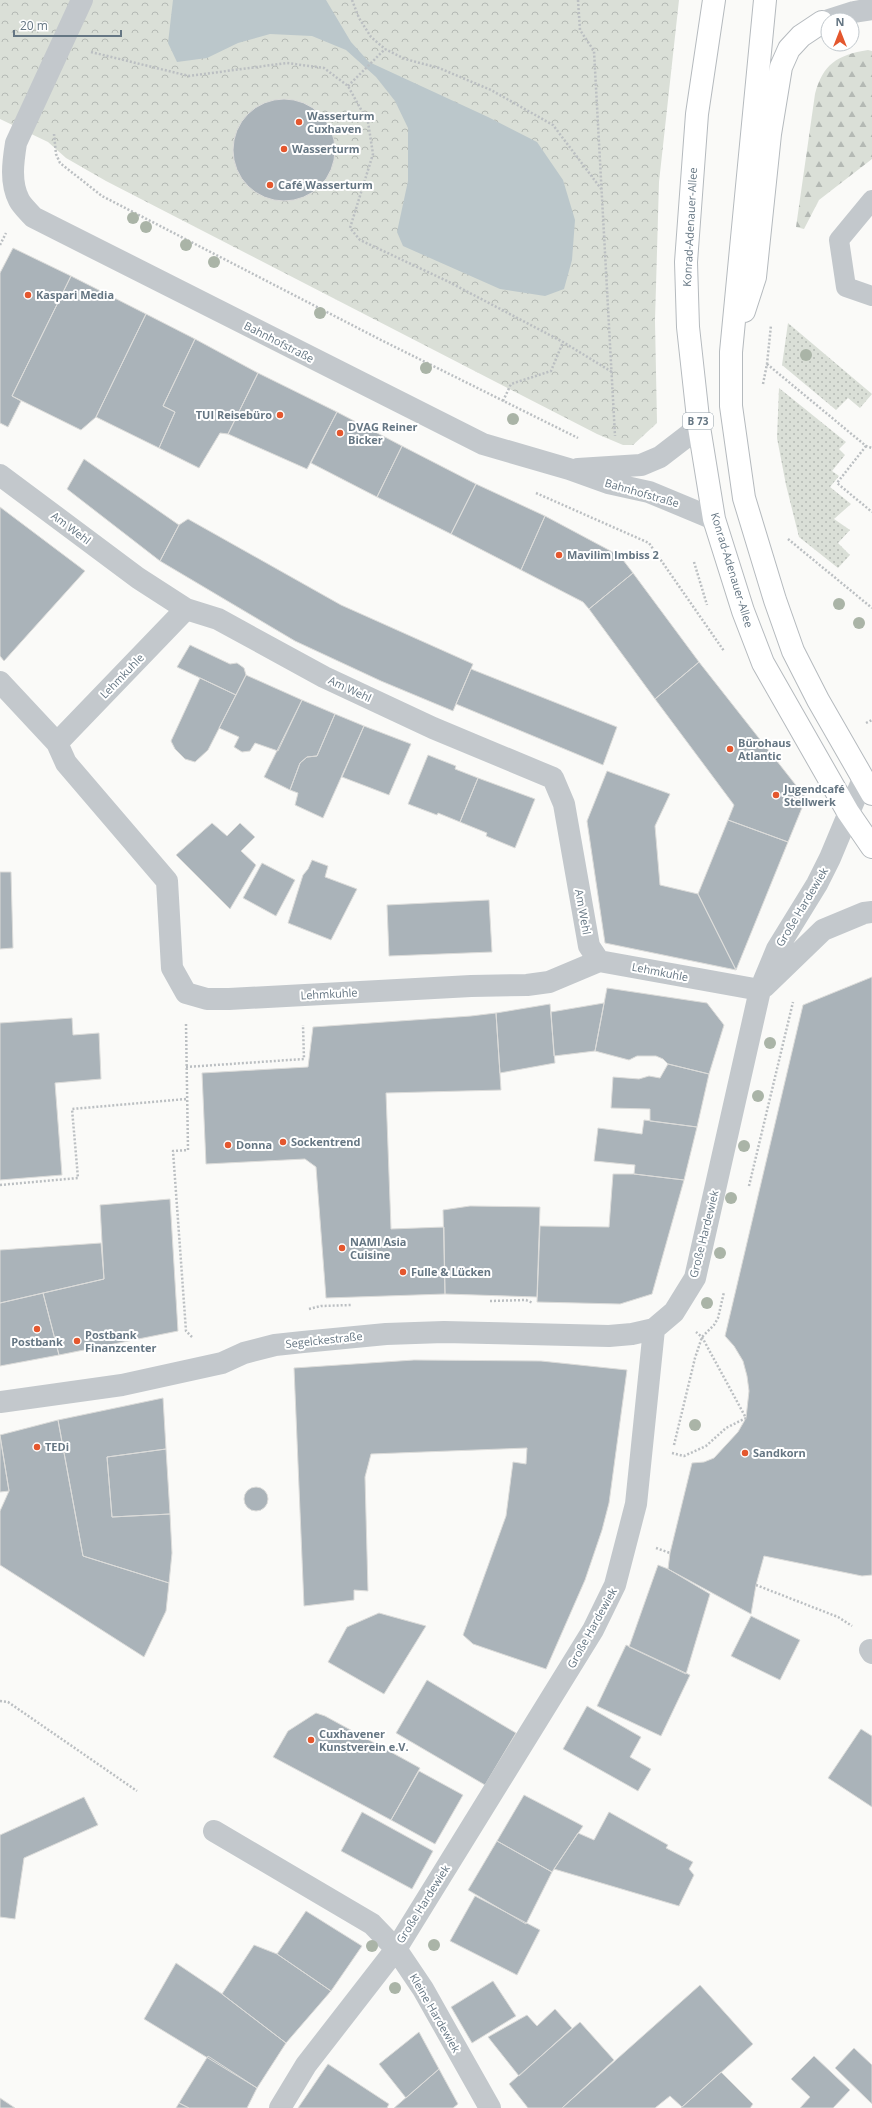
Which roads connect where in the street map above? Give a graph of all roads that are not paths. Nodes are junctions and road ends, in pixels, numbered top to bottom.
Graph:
1 (82, 0) edge
2 (714, 0) edge
3 (765, 0) edge
4 (872, 9) edge
5 (854, 12) edge
6 (820, 25) edge
7 (6, 190) edge
8 (871, 202) edge
9 (872, 296) edge
10 (731, 352) junction
11 (699, 427) junction
12 (569, 469) junction
13 (0, 475) edge
14 (714, 519) junction
15 (186, 609) junction
16 (0, 682) edge
17 (57, 743) junction
18 (867, 787) edge
19 (848, 812) junction
20 (872, 847) edge
21 (872, 912) edge
22 (599, 961) junction
23 (760, 990) junction
24 (654, 1329) junction
25 (0, 1402) edge
26 (214, 1831) dead end
27 (396, 1949) junction
28 (280, 2108) edge
29 (490, 2108) edge

1 - 7 street, Bahnhofstraße
2 - 11 main road, Konrad-Adenauer-Allee / B 73
3 - 10 main road
4 - 5 street
6 - 10 main road
7 - 12 street, Bahnhofstraße
8 - 9 lane
10 - 18 main road
11 - 12 street, Bahnhofstraße
11 - 14 main road, Konrad-Adenauer-Allee / B 73
12 - 14 street, Bahnhofstraße
13 - 15 street, Am Wehl
14 - 19 main road, Konrad-Adenauer-Allee / B 73
15 - 17 street, Lehmkuhle
15 - 22 street, Am Wehl
16 - 17 street
17 - 22 street, Lehmkuhle
18 - 19 street, Große Hardewiek
19 - 20 main road, Konrad-Adenauer-Allee / B 73
19 - 23 street, Große Hardewiek
21 - 23 street, Große Hardewiek
22 - 23 street, Lehmkuhle
23 - 24 street, Große Hardewiek
24 - 25 street, Segelckestraße
24 - 27 street, Große Hardewiek
26 - 27 street, Kleine Hardewiek
27 - 28 street, Große Hardewiek
27 - 29 street, Kleine Hardewiek

